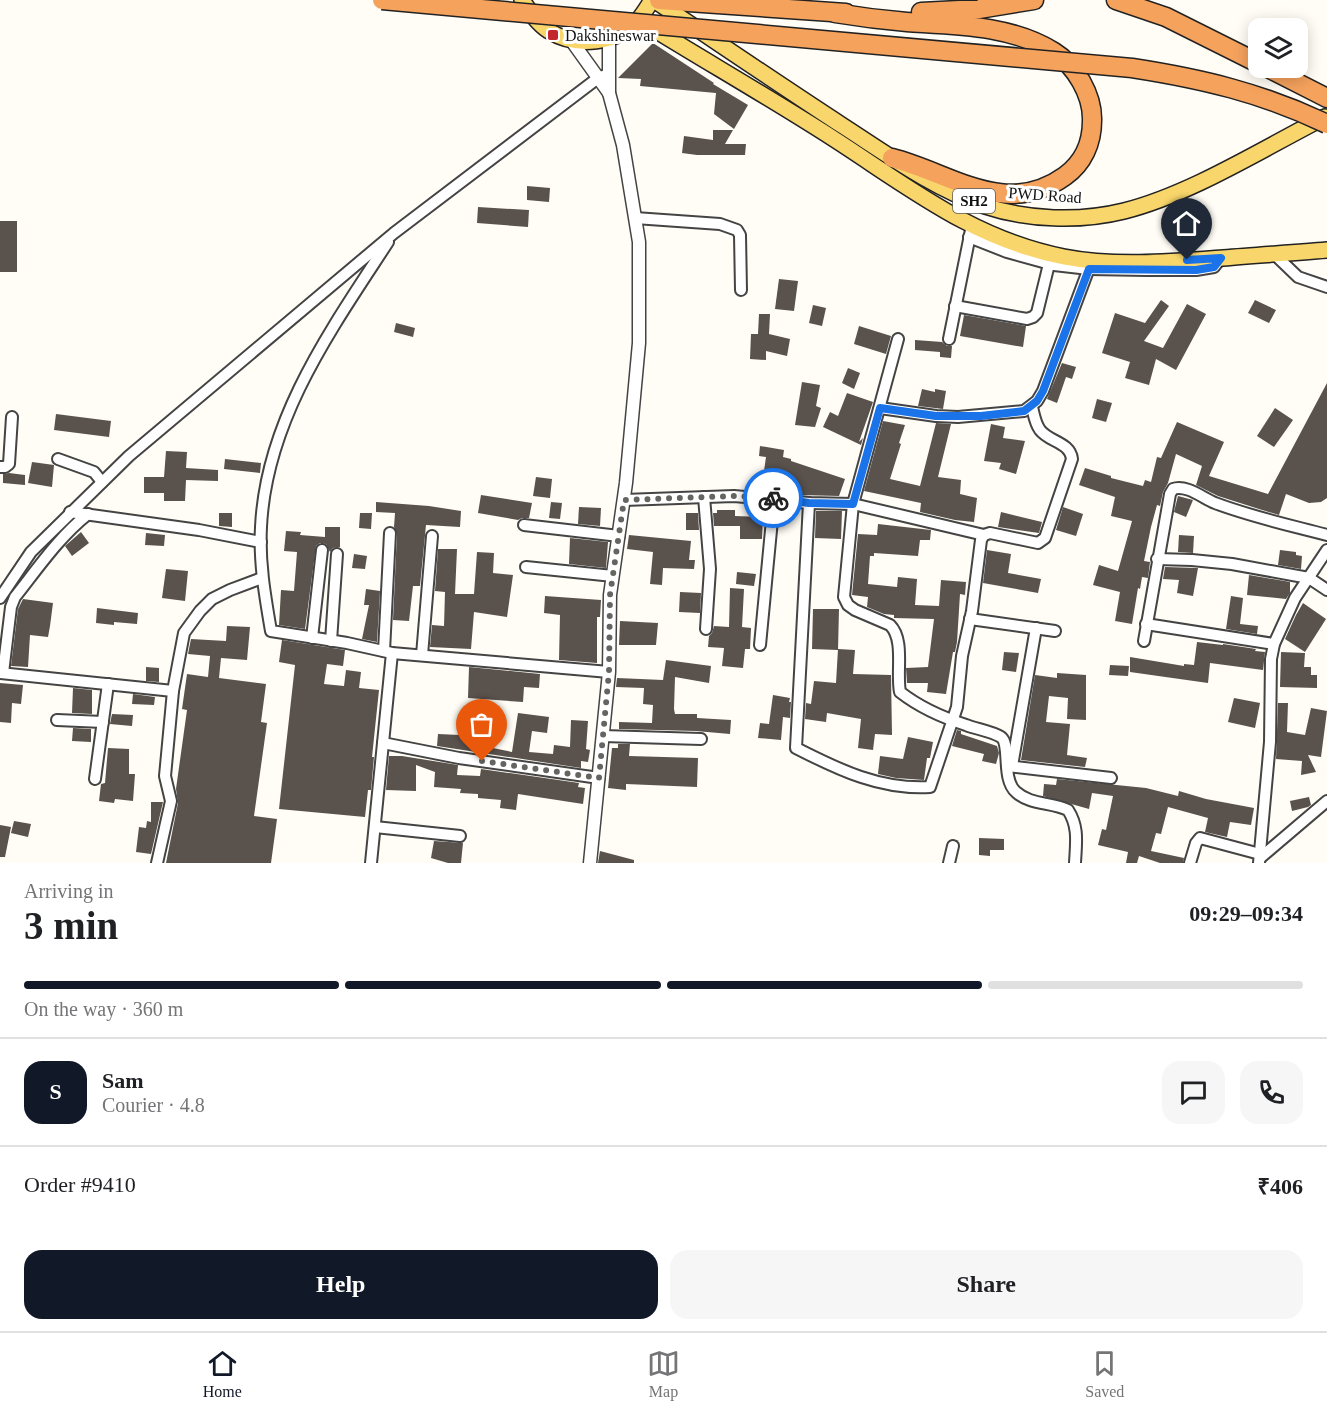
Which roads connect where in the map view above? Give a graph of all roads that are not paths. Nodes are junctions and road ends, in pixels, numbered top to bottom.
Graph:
1 (382, 0) edge
2 (522, 0) edge
3 (653, 0) edge
4 (659, 0) edge
5 (1034, 0) edge
6 (1116, 0) edge
7 (835, 14) junction
8 (638, 20) junction
9 (609, 38) junction
10 (571, 40) junction
11 (1248, 58) edge
12 (604, 76) junction
13 (1288, 78) edge
14 (1327, 98) edge
15 (1327, 115) edge
16 (1327, 124) edge
17 (892, 158) junction
18 (635, 218) junction
19 (971, 231) junction
20 (394, 233) junction
21 (1327, 250) edge
22 (1274, 254) junction
23 (1049, 264) junction
24 (1091, 265) junction
25 (1327, 287) edge
26 (741, 290) dead end
27 (956, 306) junction
28 (898, 339) dead end
29 (949, 339) dead end
30 (1032, 407) junction
31 (880, 408) junction
32 (12, 417) dead end
33 (58, 459) dead end
34 (0, 467) edge
35 (102, 482) junction
36 (704, 497) junction
37 (774, 499) junction
38 (624, 500) junction
39 (809, 503) junction
40 (853, 504) junction
41 (70, 512) junction
42 (88, 514) junction
43 (524, 525) dead end
44 (390, 533) dead end
45 (984, 535) junction
46 (1327, 535) edge
47 (432, 536) dead end
48 (619, 536) junction
49 (261, 542) junction
50 (322, 550) dead end
51 (1327, 550) edge
52 (337, 554) dead end
53 (1157, 559) junction
54 (526, 567) dead end
55 (613, 576) junction
56 (262, 578) junction
57 (1309, 578) junction
58 (1327, 590) edge
59 (0, 598) edge
60 (970, 619) junction
61 (1146, 624) junction
62 (1036, 628) junction
63 (706, 629) dead end
64 (1055, 631) dead end
65 (312, 638) junction
66 (331, 641) junction
67 (1144, 641) dead end
68 (1274, 644) junction
69 (760, 645) dead end
70 (388, 652) junction
71 (422, 656) junction
72 (609, 672) junction
73 (2, 673) edge
74 (108, 684) junction
75 (172, 691) junction
76 (57, 720) dead end
77 (952, 720) junction
78 (103, 722) junction
79 (603, 736) junction
80 (701, 739) dead end
81 (383, 743) junction
82 (1009, 766) junction
83 (599, 778) junction
84 (1112, 778) dead end
85 (96, 779) dead end
86 (1327, 801) edge
87 (375, 827) junction
88 (460, 836) dead end
89 (953, 846) dead end
90 (1260, 858) edge
91 (157, 863) edge
92 (371, 863) edge
93 (590, 863) edge
94 (949, 863) edge
95 (1075, 863) edge
96 (1190, 863) edge

1 - 16 highway, bridge
2 - 10 main road, SH2
3 - 8 main road, SH2
3 - 17 main road, PWD Road / SH2
4 - 7 highway
5 - 7 highway
6 - 11 highway
7 - 17 highway
8 - 9 main road, SH2
8 - 19 main road, SH2
9 - 10 main road, SH2
9 - 12 street
10 - 12 street
12 - 18 street
12 - 20 street
13 - 14 highway
15 - 17 main road, PWD Road / SH2
18 - 26 street
18 - 38 street
19 - 23 street
19 - 24 main road, SH2
19 - 27 street
20 - 35 street
20 - 49 street
21 - 22 main road, SH2
22 - 24 main road, SH2
22 - 25 street
23 - 24 street
23 - 27 street
24 - 30 street
27 - 29 street
28 - 31 street
30 - 31 street
30 - 45 street
31 - 40 street
32 - 34 street
33 - 35 street
35 - 41 street
36 - 37 street
36 - 38 street
36 - 63 street
37 - 39 street
37 - 69 street
38 - 48 street
39 - 40 street
39 - 77 street
40 - 45 street
40 - 77 street
41 - 42 street
41 - 59 street
42 - 49 street
42 - 73 street
43 - 48 street
44 - 70 street
45 - 60 street
46 - 53 street
47 - 71 street
48 - 55 street
49 - 56 street
50 - 65 street
51 - 57 street
52 - 66 street
53 - 57 street
53 - 61 street
54 - 55 street
55 - 72 street
56 - 65 street
56 - 75 street
57 - 58 street
57 - 68 street
60 - 62 street
60 - 77 street
61 - 67 street
61 - 68 street
62 - 64 street
62 - 82 street
65 - 66 street
66 - 70 street
68 - 90 street
70 - 71 street
70 - 81 street
71 - 72 street
72 - 79 street
73 - 74 street
74 - 75 street
74 - 78 street
75 - 91 street
76 - 78 street
77 - 82 street
78 - 85 street
79 - 80 street
79 - 83 street
81 - 83 street
81 - 87 street
82 - 84 street
82 - 95 street
83 - 93 street
86 - 90 street
87 - 88 street
87 - 92 street
89 - 94 street
90 - 96 street

